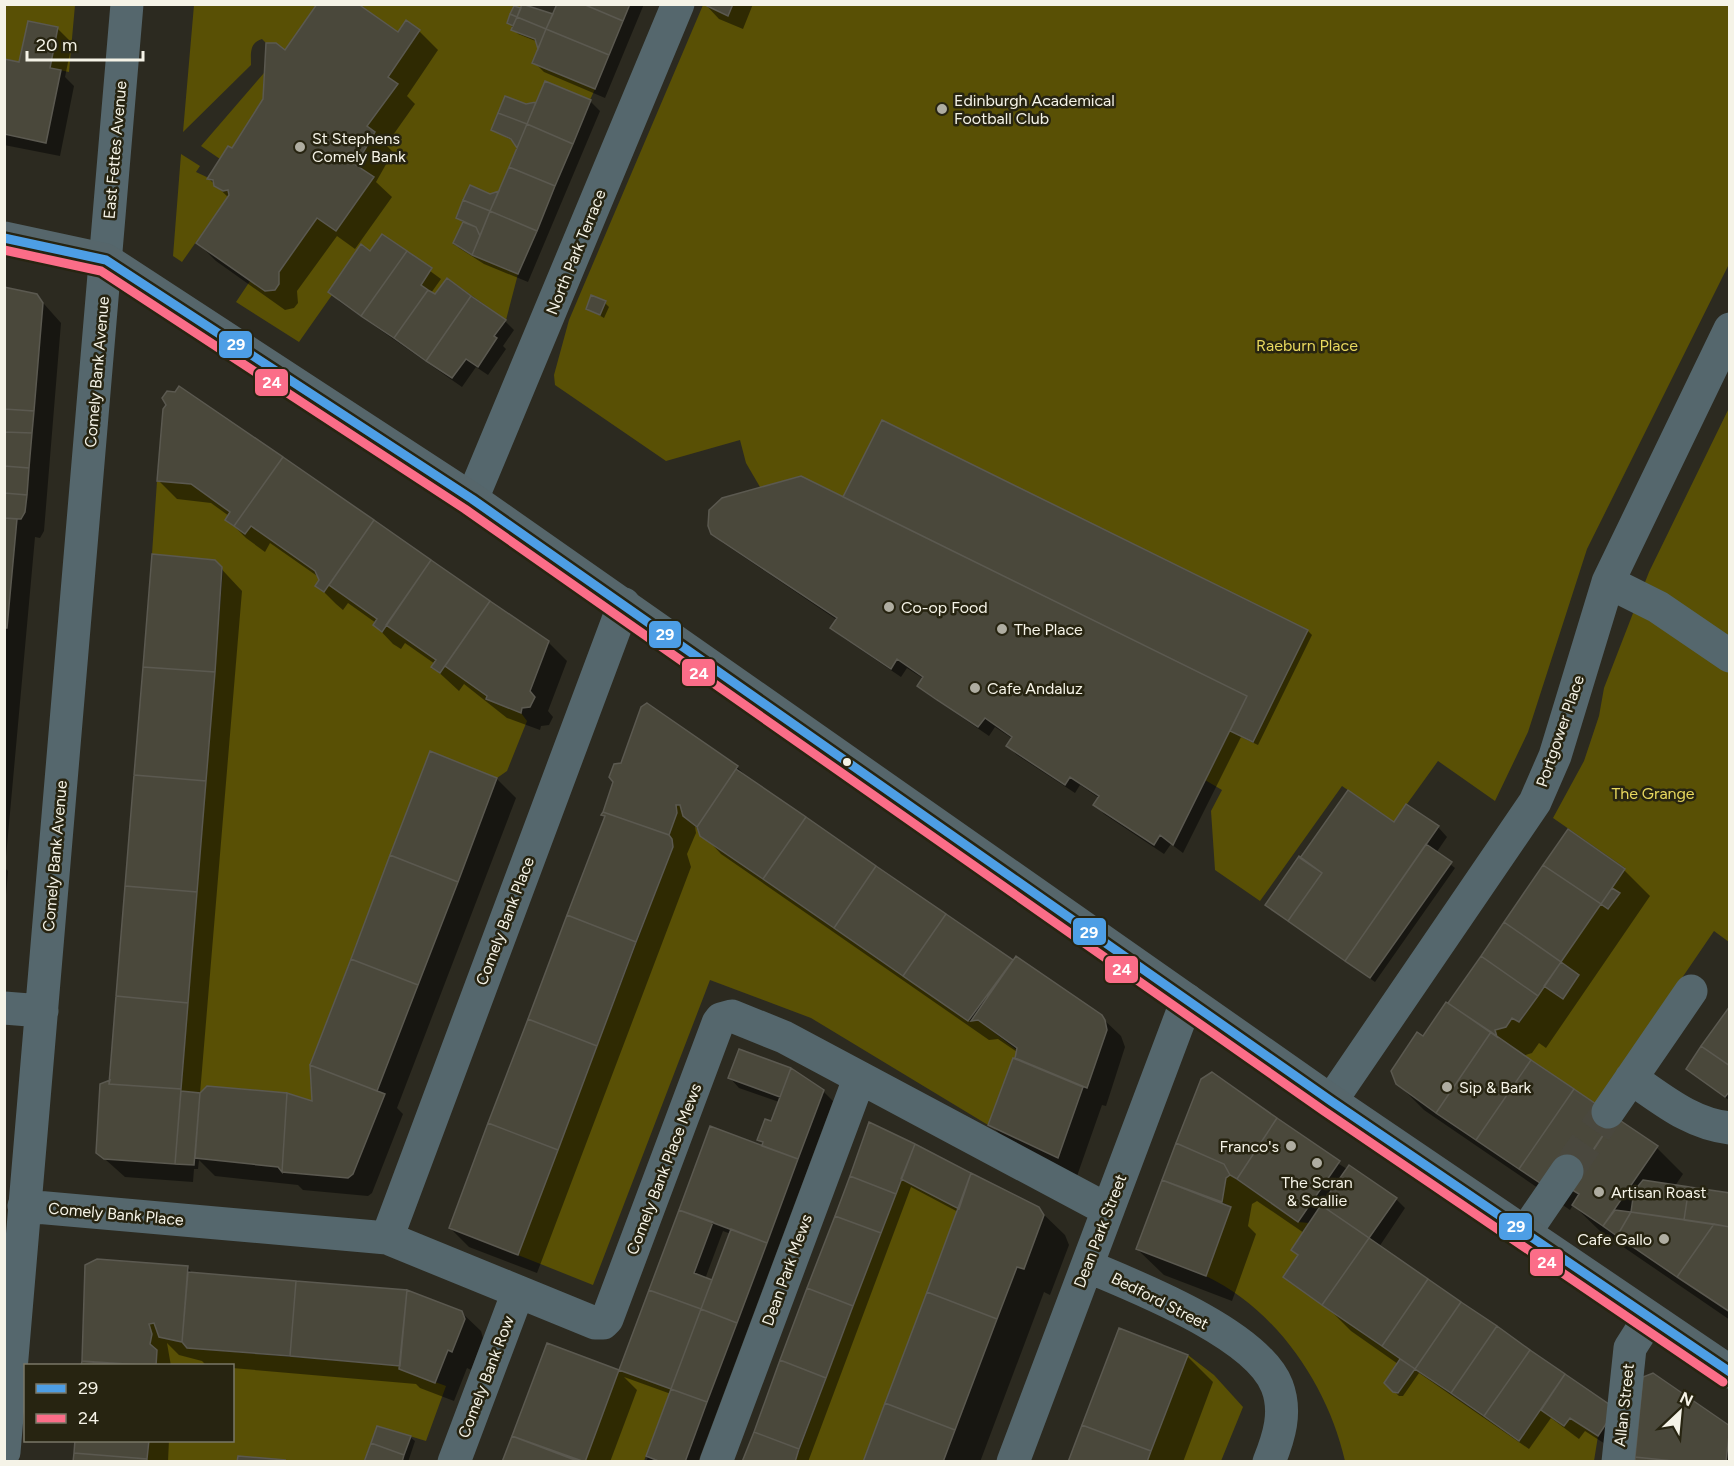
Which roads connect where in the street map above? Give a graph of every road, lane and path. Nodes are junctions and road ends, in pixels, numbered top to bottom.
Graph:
1 (127, 4) edge
2 (678, 4) edge
3 (4, 238) edge
4 (106, 260) junction
5 (1730, 329) edge
6 (472, 499) junction
7 (1608, 582) junction
8 (624, 604) junction
9 (1730, 656) edge
10 (1691, 991) dead end
11 (1187, 1000) junction
12 (4, 1008) edge
13 (42, 1011) junction
14 (1631, 1078) junction
15 (859, 1079) junction
16 (1331, 1101) junction
17 (1608, 1112) tunnel mouth
18 (1730, 1128) edge
19 (1567, 1172) tunnel mouth
20 (24, 1206) junction
21 (1108, 1210) junction
22 (1526, 1232) junction
23 (387, 1238) junction
24 (1087, 1266) junction
25 (518, 1292) junction
26 (11, 1313) edge
27 (1649, 1318) junction
28 (603, 1323) joint
29 (1730, 1372) edge
30 (4, 1452) edge
31 (454, 1461) edge
32 (716, 1461) edge
33 (1013, 1461) edge
34 (1269, 1461) edge
35 (1618, 1461) edge

1 - 4 street, East Fettes Avenue
2 - 6 street, North Park Terrace
3 - 4 main road
4 - 6 main road
4 - 13 street, Comely Bank Avenue
5 - 7 street, Portgower Place
6 - 8 main road
7 - 9 street
7 - 16 street, Portgower Place
8 - 11 main road
8 - 23 street, Comely Bank Place
10 - 14 street
11 - 16 main road
11 - 21 street, Dean Park Street
12 - 13 street
13 - 20 street, Comely Bank Avenue
14 - 17 street
14 - 18 street
15 - 21 street
15 - 28 street, Comely Bank Place Mews
15 - 32 street, Dean Park Mews
16 - 22 main road
19 - 22 street
20 - 23 street, Comely Bank Place
20 - 26 street, Comely Bank Avenue
21 - 24 street, Dean Park Street
22 - 27 main road
23 - 25 street, Comely Bank Place
24 - 33 street, Dean Park Street
24 - 34 street, Bedford Street
25 - 28 street, Comely Bank Place
25 - 31 street, Comely Bank Row
26 - 30 street, Comely Bank Avenue
27 - 29 main road
27 - 35 street, Allan Street

